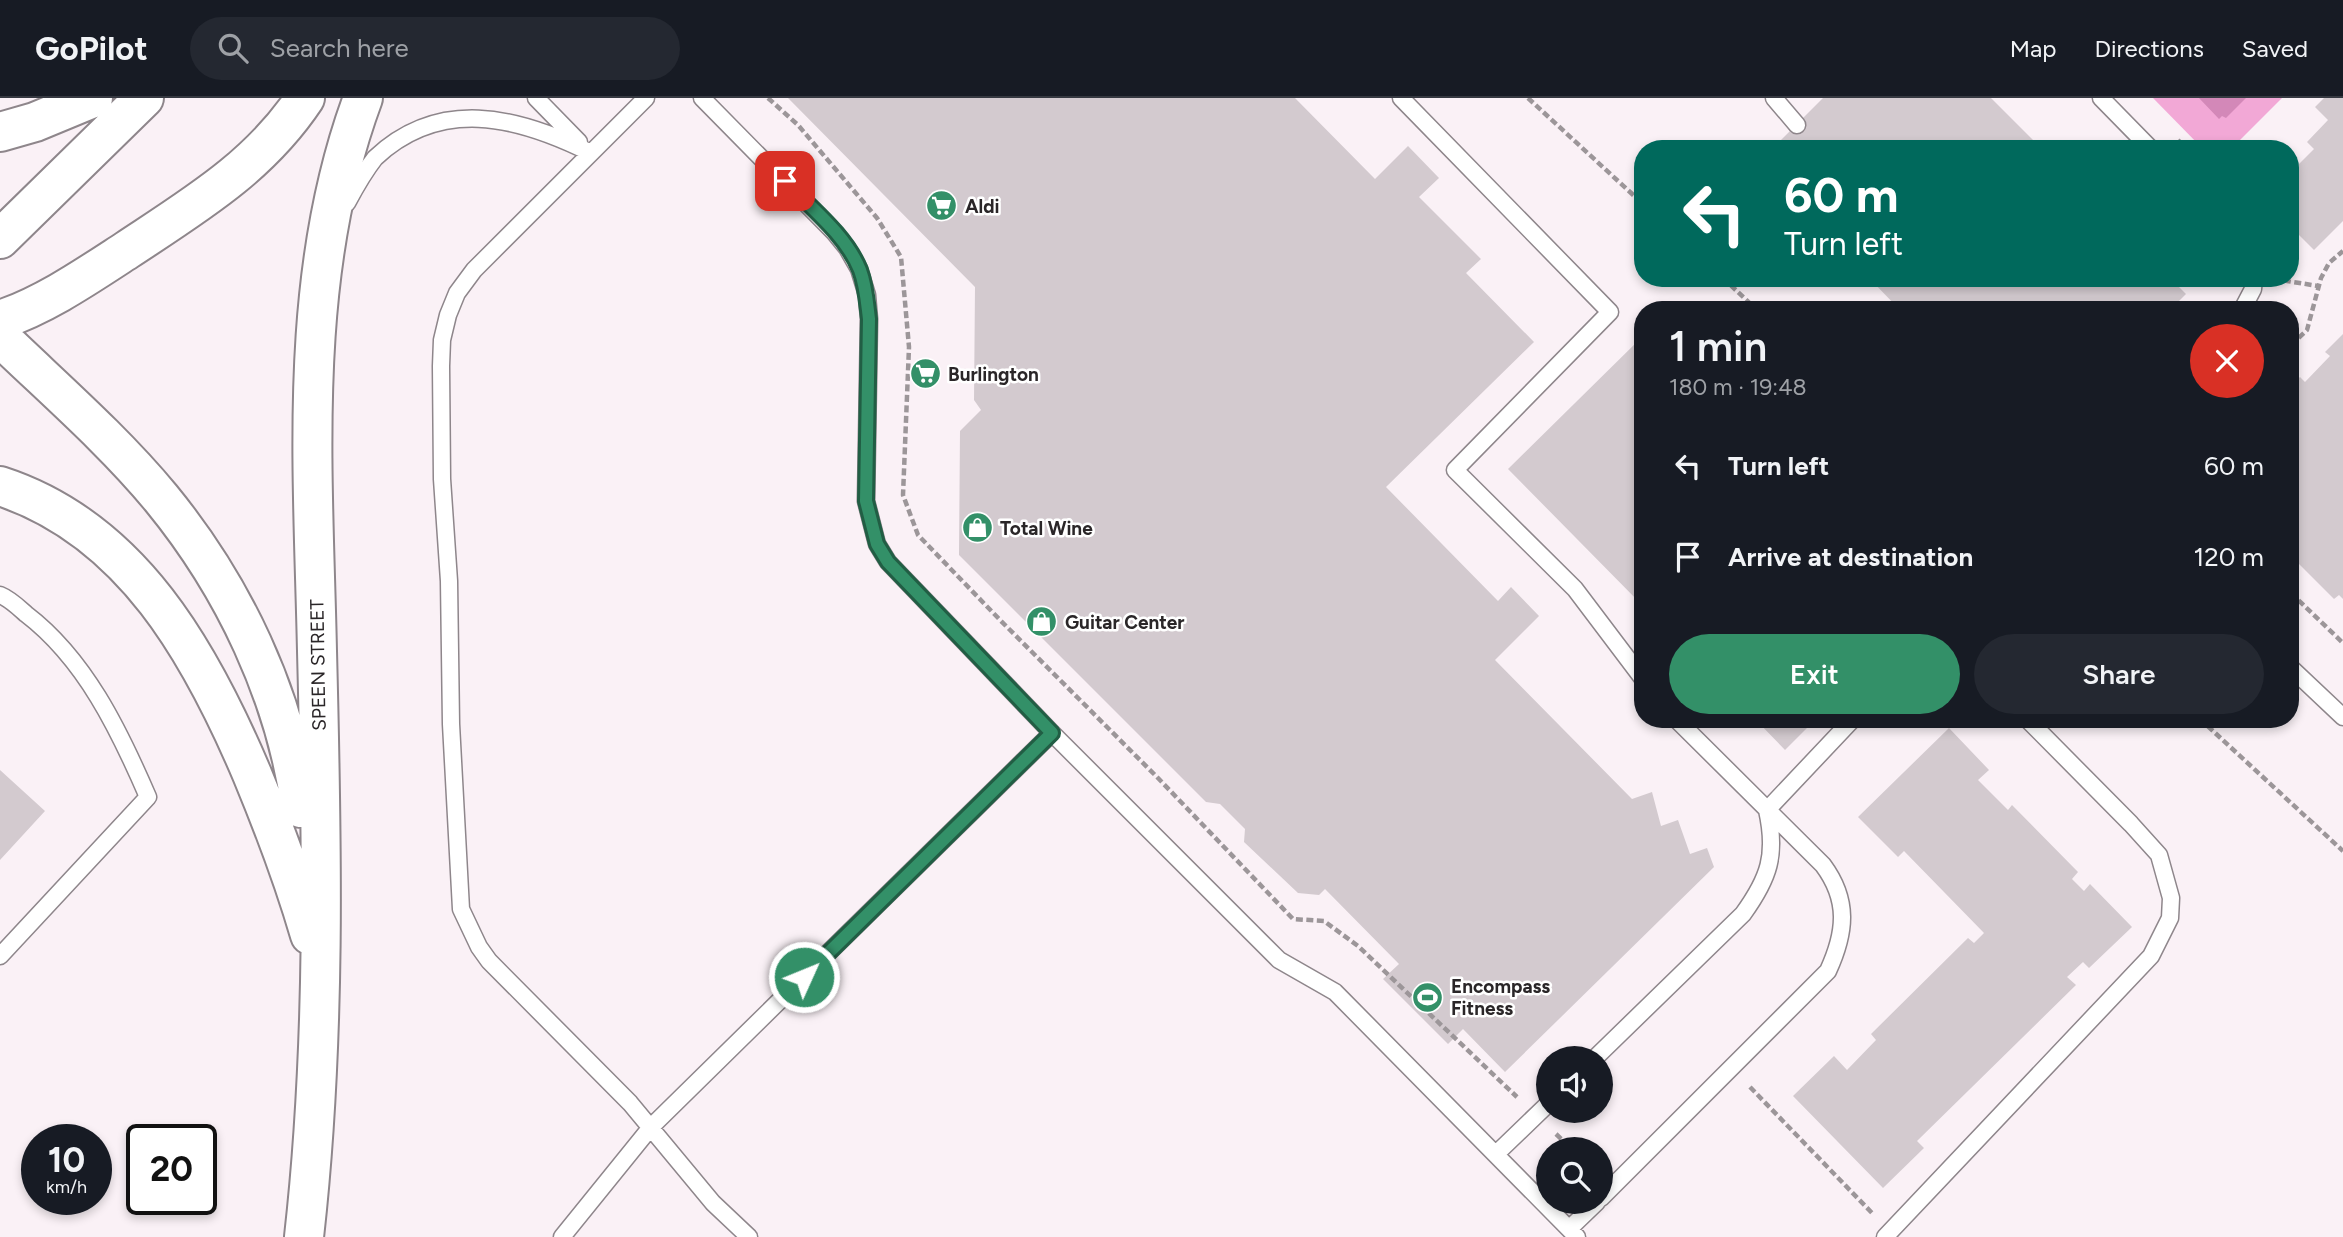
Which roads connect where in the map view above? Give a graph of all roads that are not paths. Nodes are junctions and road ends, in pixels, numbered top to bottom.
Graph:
1 (93, 98) edge
2 (144, 98) edge
3 (305, 98) edge
4 (363, 98) edge
5 (536, 98) edge
6 (646, 98) edge
7 (702, 98) edge
8 (1401, 98) edge
9 (1774, 98) edge
10 (2101, 98) edge
11 (1797, 125) dead end
12 (0, 132) edge
13 (2142, 140) edge
14 (591, 153) junction
15 (0, 239) edge
16 (325, 242) junction
17 (0, 320) edge
18 (0, 337) edge
19 (0, 486) edge
20 (0, 595) edge
21 (1634, 667) edge
22 (2299, 676) edge
23 (2343, 717) edge
24 (1685, 728) edge
25 (1844, 728) edge
26 (2037, 728) edge
27 (1052, 733) junction
28 (1767, 810) junction
29 (0, 956) edge
30 (321, 974) junction
31 (1607, 1046) edge
32 (1536, 1116) edge
33 (651, 1127) junction
34 (1496, 1154) junction
35 (1613, 1186) edge
36 (1588, 1214) edge
37 (307, 1228) edge
38 (1573, 1233) edge
39 (1888, 1234) edge
40 (562, 1237) edge
41 (749, 1237) edge

1 - 12 main road
2 - 15 main road
3 - 17 main road
4 - 16 main road, SPEEN STREET
5 - 14 lane
6 - 14 lane
7 - 27 lane
8 - 21 lane
9 - 11 lane
10 - 13 lane
14 - 16 lane
14 - 33 lane
16 - 30 main road, SPEEN STREET
18 - 30 main road
19 - 30 main road
20 - 29 lane
22 - 23 lane
24 - 28 lane
25 - 28 lane
26 - 39 lane
27 - 33 lane
27 - 34 lane
28 - 31 lane
28 - 35 lane
30 - 37 main road, SPEEN STREET
32 - 34 lane
33 - 40 lane
33 - 41 lane
34 - 38 lane
36 - 38 lane

